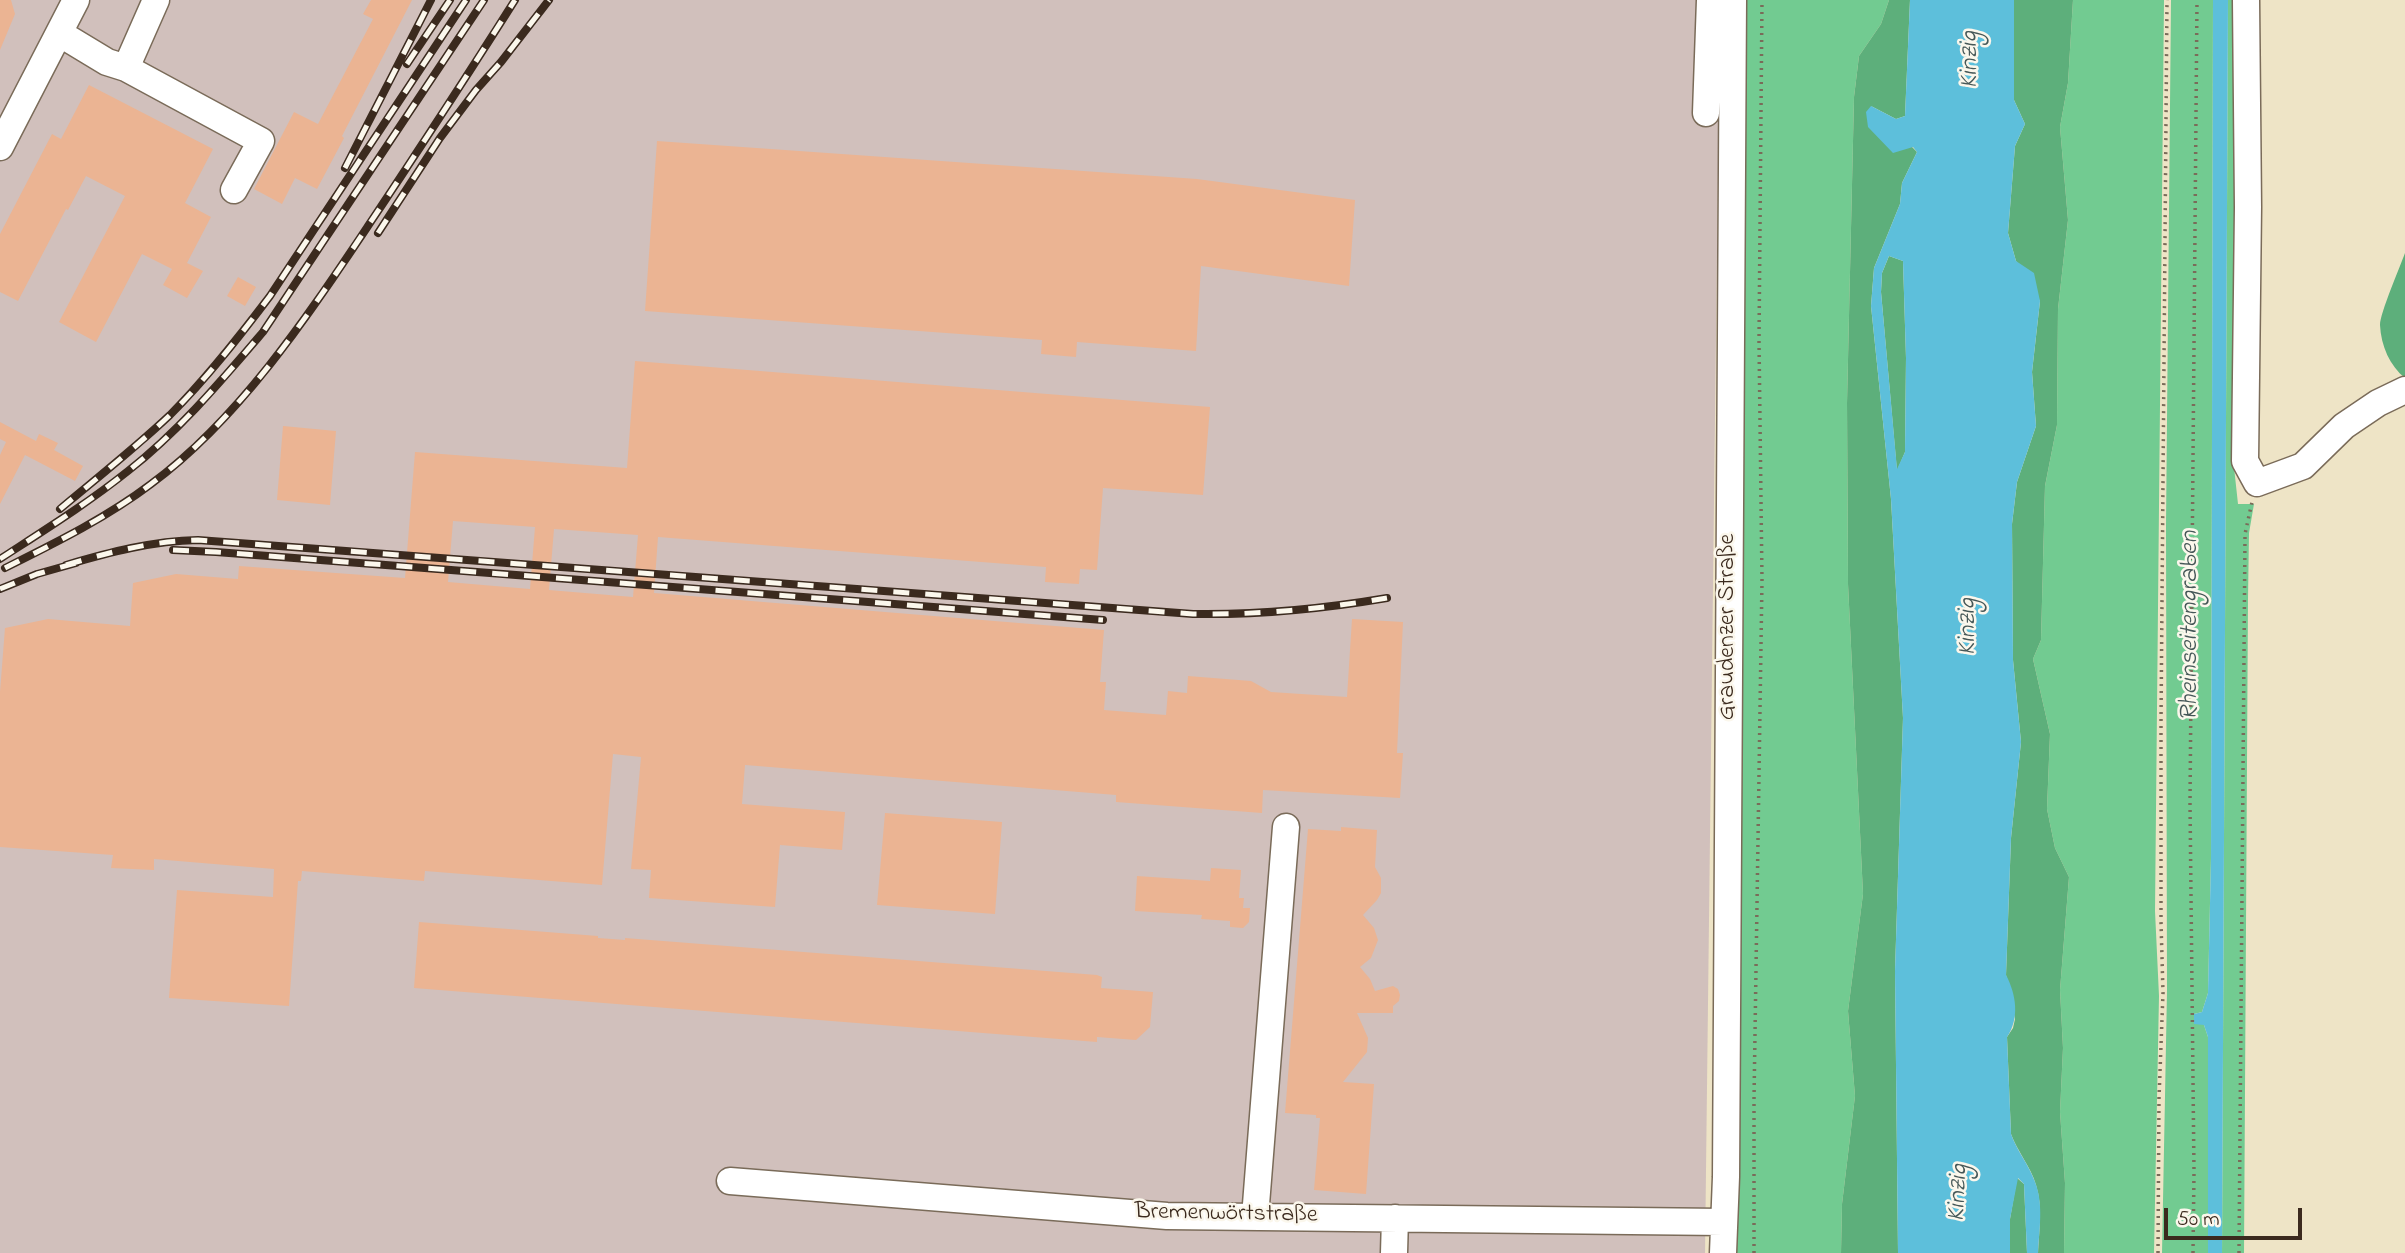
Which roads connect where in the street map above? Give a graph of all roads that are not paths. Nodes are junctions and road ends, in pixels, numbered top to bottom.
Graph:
1 (76, 0) edge
2 (156, 0) edge
3 (1710, 0) edge
4 (1733, 0) edge
5 (2246, 0) edge
6 (59, 33) junction
7 (126, 68) junction
8 (1706, 113) dead end
9 (0, 147) edge
10 (234, 190) dead end
11 (2405, 390) edge
12 (1286, 827) dead end
13 (730, 1181) dead end
14 (1255, 1217) junction
15 (1395, 1218) junction
16 (1723, 1222) junction
17 (1394, 1253) edge
18 (1723, 1253) edge

1 - 6 street
2 - 7 street
3 - 8 street
4 - 16 street, Graudenzer Straße
5 - 11 street
6 - 7 street
6 - 9 street
7 - 10 street
12 - 14 street
13 - 14 street, Bremenwörtstraße
14 - 15 street, Bremenwörtstraße
15 - 16 street, Bremenwörtstraße
15 - 17 street
16 - 18 street, Graudenzer Straße

